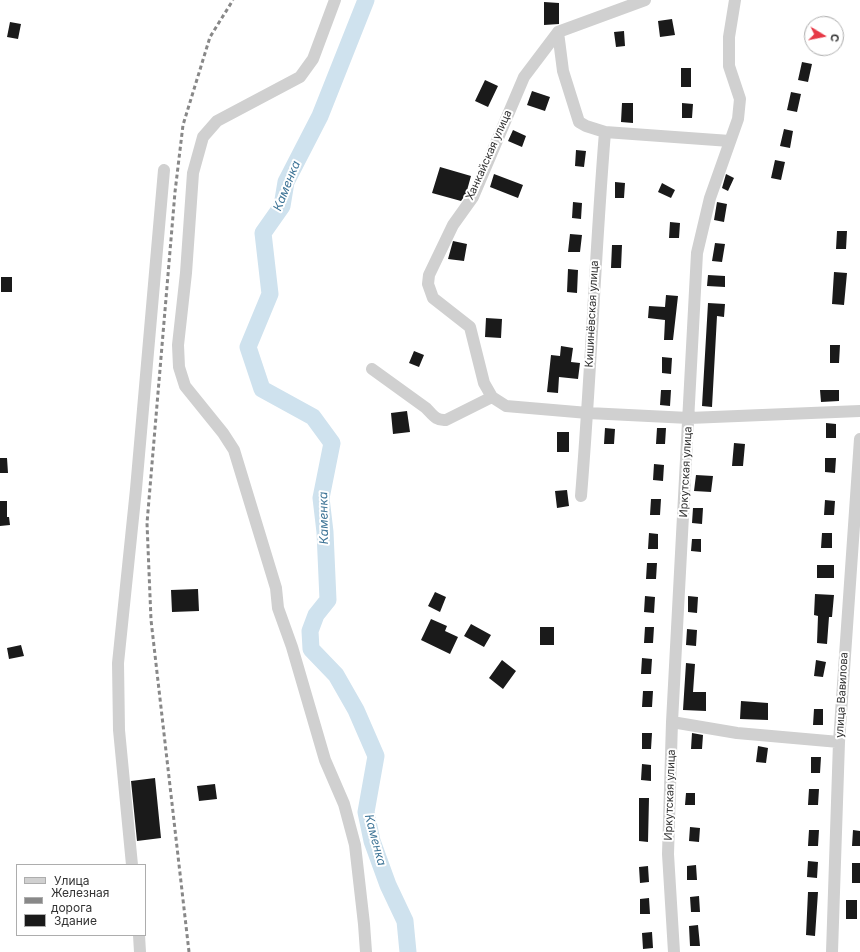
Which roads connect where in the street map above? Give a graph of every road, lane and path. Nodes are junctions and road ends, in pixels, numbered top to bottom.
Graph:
1 (335, 0) edge
2 (645, 0) edge
3 (735, 0) edge
4 (558, 32) junction
5 (605, 132) junction
6 (730, 141) junction
7 (164, 170) dead end
8 (372, 369) dead end
9 (492, 397) junction
10 (860, 410) edge
11 (588, 413) junction
12 (688, 418) junction
13 (860, 439) edge
14 (581, 496) dead end
15 (672, 722) junction
16 (839, 742) junction
17 (132, 864) edge
18 (139, 936) edge
19 (140, 952) edge
20 (366, 952) edge
21 (674, 952) edge
22 (832, 952) edge

1 - 20 street
2 - 4 street
3 - 6 street, Иркутская улица
4 - 5 street
4 - 9 street, Ханкайская улица
5 - 6 street
5 - 11 street, Кишинёвская улица
6 - 12 street, Иркутская улица
7 - 17 street
8 - 9 street
9 - 11 street
10 - 12 street
11 - 12 street
11 - 14 street, Кишинёвская улица
12 - 15 street, Иркутская улица
13 - 16 street, улица Вавилова
15 - 16 street
15 - 21 street, Иркутская улица
16 - 22 street, улица Вавилова
18 - 19 street

